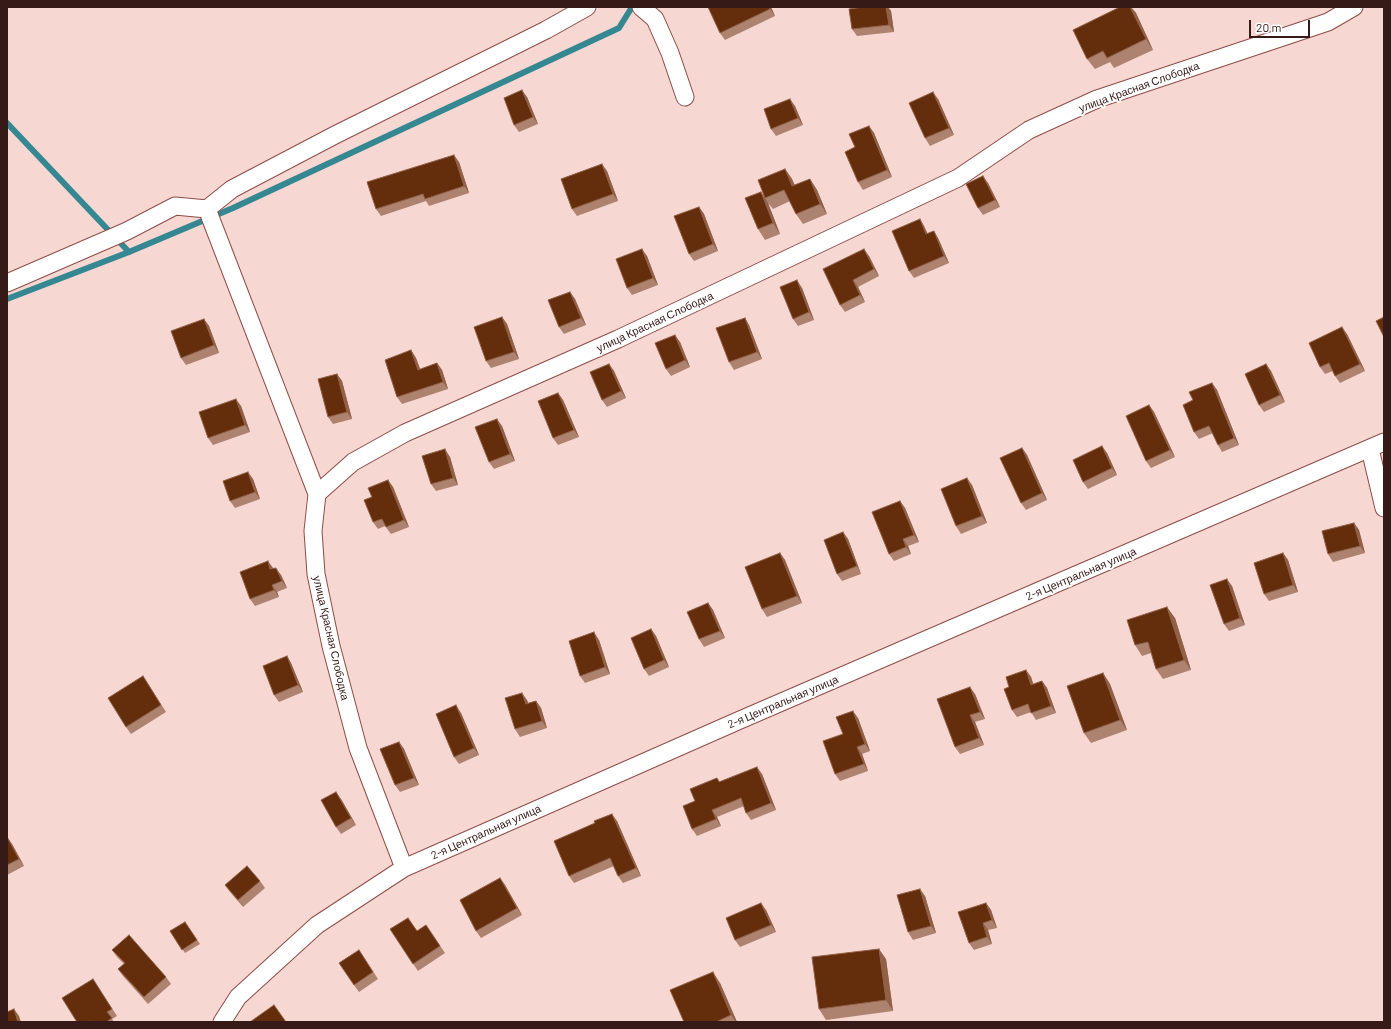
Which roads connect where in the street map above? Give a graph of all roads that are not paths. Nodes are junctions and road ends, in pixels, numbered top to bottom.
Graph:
1 (587, 7) edge
2 (641, 7) edge
3 (1354, 7) edge
4 (685, 97) dead end
5 (207, 209) junction
6 (11, 278) edge
7 (1377, 446) edge
8 (317, 494) junction
9 (1384, 508) edge
10 (404, 868) junction
11 (222, 1022) edge

1 - 5 street
2 - 4 street
3 - 8 street, улица Красная Слободка
5 - 6 street
5 - 8 street
7 - 9 street
7 - 10 street, 2-я Центральная улица
8 - 10 street, улица Красная Слободка
10 - 11 street, 2-я Центральная улица

